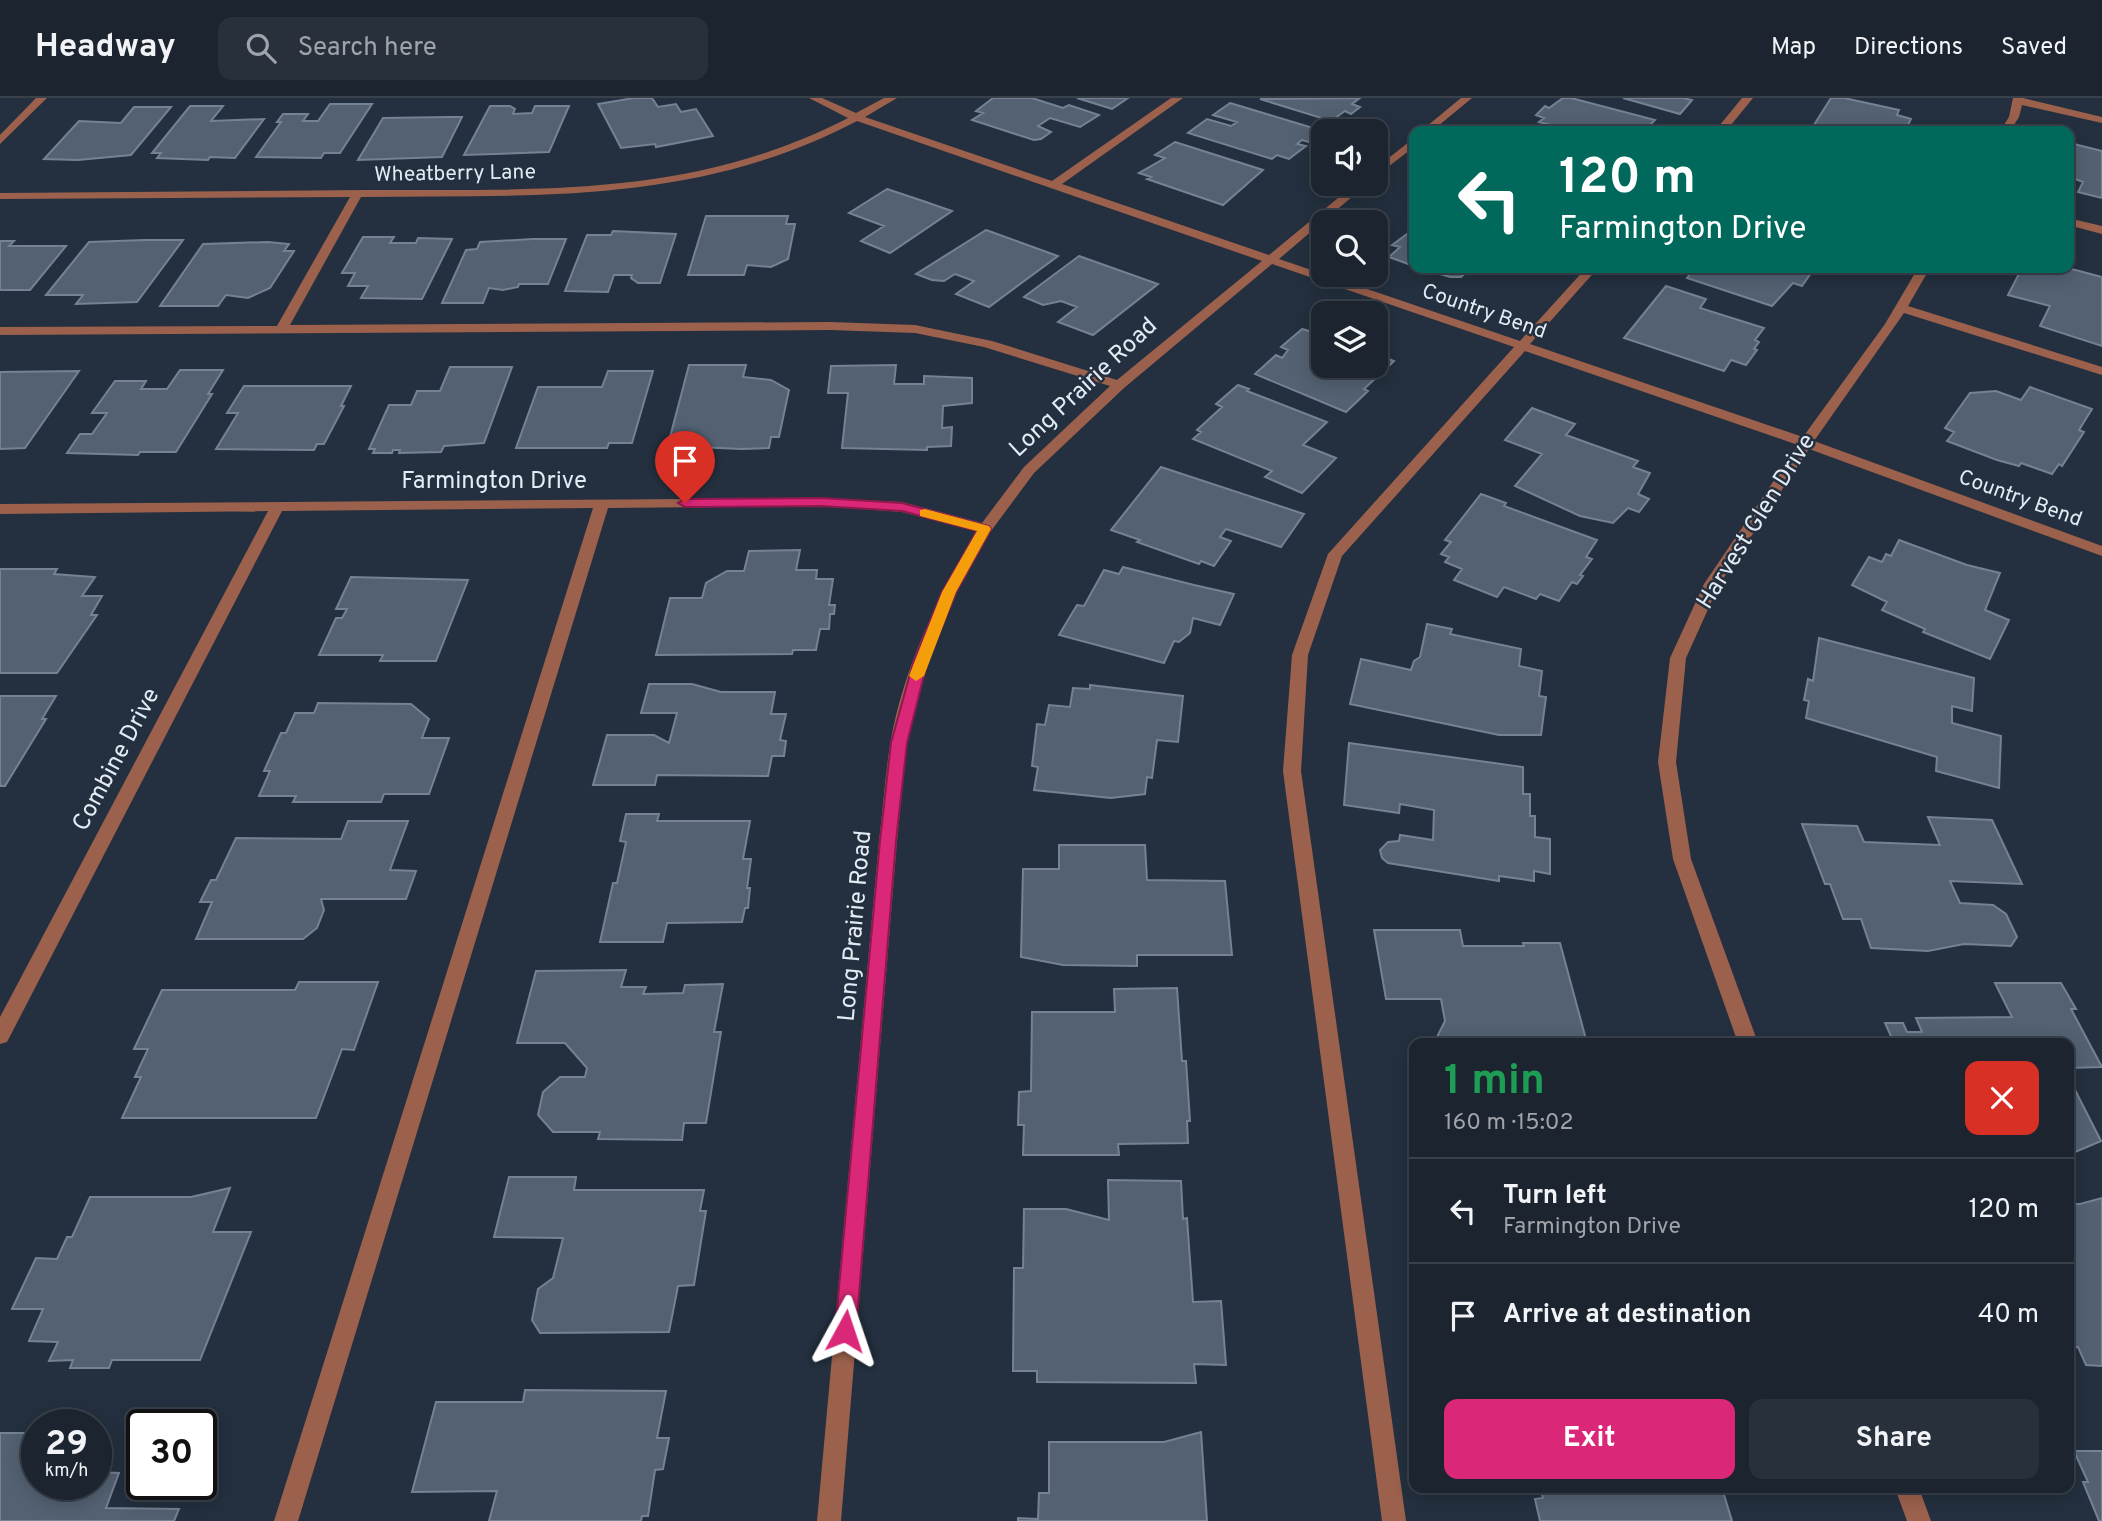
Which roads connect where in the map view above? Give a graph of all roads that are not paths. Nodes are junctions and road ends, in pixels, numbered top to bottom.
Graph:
1 (42, 98) edge
2 (814, 98) edge
3 (892, 98) edge
4 (1178, 98) edge
5 (1466, 98) edge
6 (1748, 98) edge
7 (2018, 99) edge
8 (857, 118) junction
9 (2102, 120) edge
10 (1432, 126) edge
11 (1724, 126) edge
12 (2008, 126) edge
13 (0, 141) edge
14 (1409, 145) edge
15 (1388, 163) edge
16 (1054, 185) junction
17 (357, 194) junction
18 (0, 196) edge
19 (1347, 196) edge
20 (2074, 223) edge
21 (2102, 230) edge
22 (1270, 259) junction
23 (1587, 273) edge
24 (1921, 273) edge
25 (1900, 308) junction
26 (281, 330) junction
27 (0, 331) edge
28 (1520, 345) junction
29 (2102, 371) edge
30 (1119, 385) junction
31 (1807, 443) junction
32 (603, 504) junction
33 (277, 507) junction
34 (0, 509) edge
35 (985, 529) junction
36 (2102, 551) edge
37 (0, 1036) edge
38 (1746, 1038) edge
39 (1909, 1493) edge
40 (286, 1521) edge
41 (829, 1521) edge
42 (1394, 1521) edge
43 (1919, 1521) edge

1 - 13 street
2 - 8 street, Country Bend
3 - 8 street, Wheatberry Lane
4 - 16 street
5 - 10 street
6 - 11 street
7 - 9 street
7 - 12 street
8 - 16 street, Country Bend
8 - 17 street, Wheatberry Lane
14 - 15 street
16 - 22 street, Country Bend
17 - 18 street, Wheatberry Lane
17 - 26 street
19 - 22 street, Long Prairie Road
20 - 21 street
22 - 28 street, Country Bend
22 - 30 street, Long Prairie Road
23 - 28 street
24 - 25 street, Harvest Glen Drive
25 - 29 street
25 - 31 street, Harvest Glen Drive
26 - 27 street
26 - 30 street
28 - 31 street, Country Bend
28 - 42 street
30 - 35 street, Long Prairie Road
31 - 36 street, Country Bend
31 - 38 street, Harvest Glen Drive
32 - 33 street, Farmington Drive
32 - 35 street, Farmington Drive
32 - 40 street
33 - 34 street, Farmington Drive
33 - 37 street, Combine Drive
35 - 41 street, Long Prairie Road
39 - 43 street

